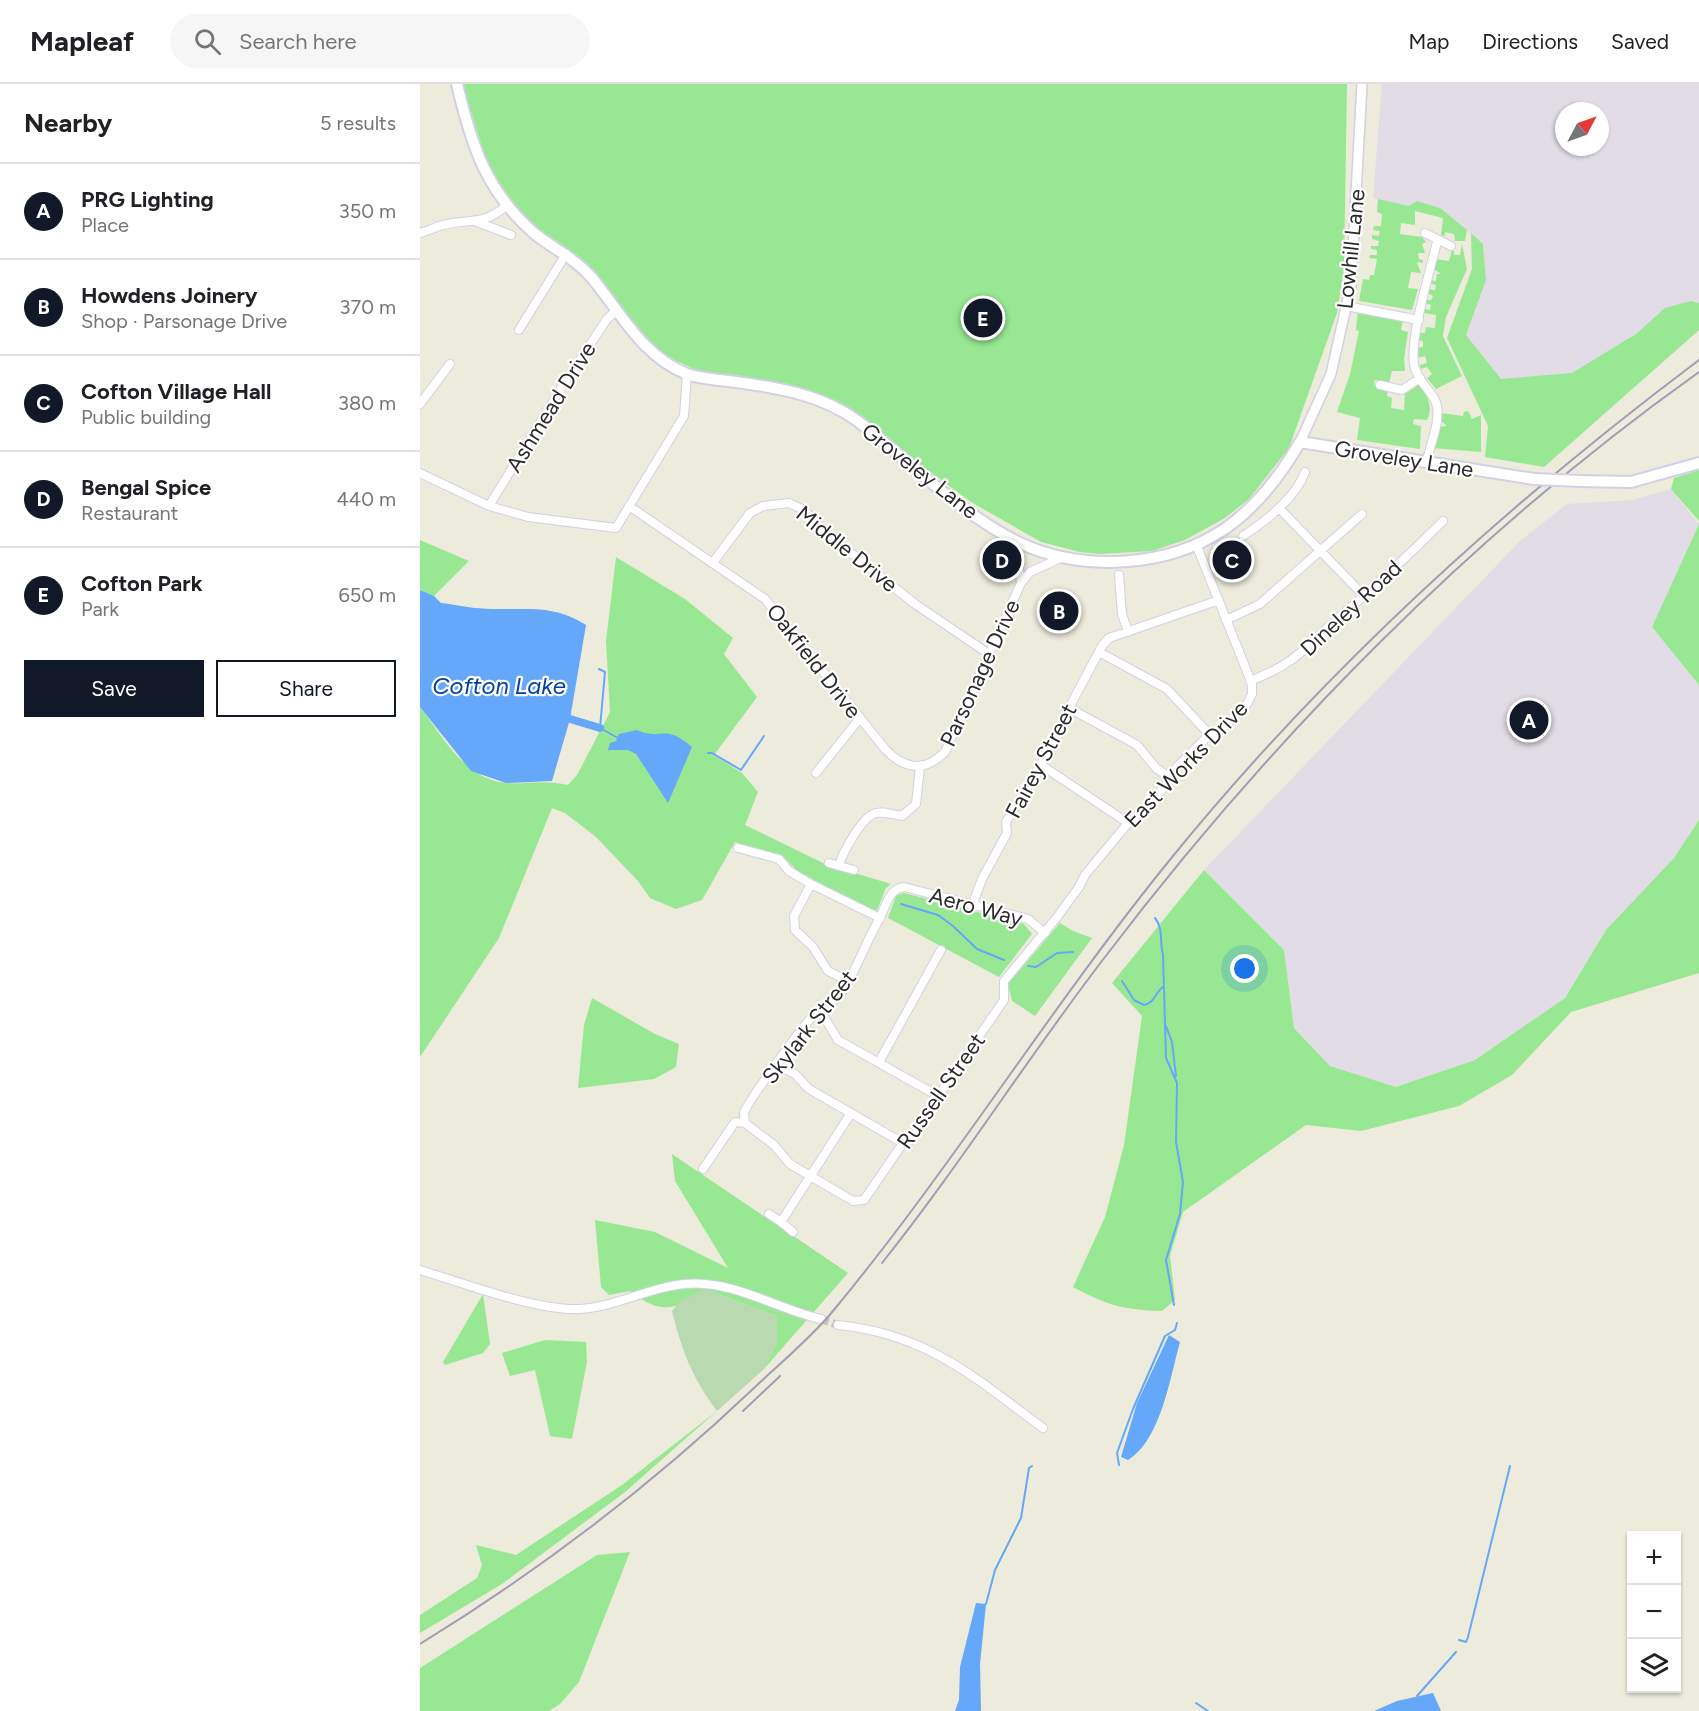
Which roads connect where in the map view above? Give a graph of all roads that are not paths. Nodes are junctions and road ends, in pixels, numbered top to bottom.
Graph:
1 (457, 84) edge
2 (1362, 84) edge
3 (507, 205) junction
4 (477, 222) junction
5 (420, 233) edge
6 (1425, 233) dead end
7 (511, 235) dead end
8 (1437, 242) junction
9 (1451, 246) dead end
10 (566, 254) junction
11 (1346, 306) junction
12 (616, 311) junction
13 (1419, 320) junction
14 (519, 330) dead end
15 (450, 364) dead end
16 (687, 374) junction
17 (1420, 378) junction
18 (1380, 385) dead end
19 (420, 404) edge
20 (1300, 442) junction
21 (1426, 463) junction
22 (1699, 463) edge
23 (1305, 472) dead end
24 (420, 473) edge
25 (629, 506) junction
26 (489, 507) junction
27 (1279, 508) junction
28 (1362, 514) dead end
29 (1443, 521) dead end
30 (1243, 536) dead end
31 (1019, 542) junction
32 (1196, 544) junction
33 (1321, 552) junction
34 (1063, 557) junction
35 (714, 561) junction
36 (1020, 565) junction
37 (1037, 568) junction
38 (1119, 575) dead end
39 (1021, 583) junction
40 (1365, 597) junction
41 (1219, 600) junction
42 (1226, 620) junction
43 (1128, 632) junction
44 (1099, 652) junction
45 (989, 654) junction
46 (1250, 681) junction
47 (1069, 708) junction
48 (860, 718) junction
49 (1210, 735) junction
50 (1041, 765) junction
51 (920, 767) junction
52 (816, 773) dead end
53 (1169, 777) junction
54 (1128, 823) junction
55 (738, 848) dead end
56 (829, 863) dead end
57 (839, 866) junction
58 (854, 870) dead end
59 (812, 884) junction
60 (904, 887) joint
61 (972, 906) junction
62 (880, 918) junction
63 (1045, 933) junction
64 (941, 950) dead end
65 (848, 981) junction
66 (820, 1010) junction
67 (879, 1062) junction
68 (777, 1065) junction
69 (938, 1096) junction
70 (851, 1113) junction
71 (745, 1123) junction
72 (903, 1143) junction
73 (703, 1169) dead end
74 (812, 1175) junction
75 (769, 1214) dead end
76 (782, 1222) junction
77 (793, 1232) dead end
78 (420, 1270) edge
79 (821, 1319) tunnel mouth
80 (838, 1325) tunnel mouth
81 (1042, 1428) dead end

1 - 3 main road, Groveley Lane
2 - 11 street, Lowhill Lane
3 - 4 street
3 - 10 main road, Groveley Lane
4 - 5 street
4 - 7 street
6 - 8 street
8 - 9 street
8 - 13 street
10 - 12 main road, Groveley Lane
10 - 14 street
11 - 13 street
11 - 20 street, Lowhill Lane
12 - 16 main road, Groveley Lane
12 - 26 street, Ashmead Drive
13 - 17 street
15 - 19 street
16 - 25 street
16 - 31 main road, Groveley Lane
17 - 18 street
17 - 21 street
20 - 21 main road, Groveley Lane
20 - 32 main road, Groveley Lane
21 - 22 main road, Groveley Lane, bridge
23 - 27 street
24 - 26 street
25 - 26 street
25 - 35 street, Oakfield Drive
27 - 30 street
27 - 33 street
28 - 33 street
29 - 40 street, Dineley Road
31 - 34 main road, Groveley Lane
31 - 36 street, Parsonage Drive
32 - 34 main road, Groveley Lane
32 - 41 street, East Works Drive
33 - 40 street
33 - 42 street
34 - 37 street, Parsonage Drive
35 - 45 street, Middle Drive
35 - 48 street, Oakfield Drive
36 - 37 street
36 - 39 street, Parsonage Drive
37 - 39 street, Parsonage Drive
38 - 43 street
39 - 45 street, Parsonage Drive
40 - 46 street, Dineley Road
41 - 42 street, East Works Drive
41 - 43 street, Fairey Street
42 - 46 street, East Works Drive
43 - 44 street, Fairey Street
44 - 47 street, Fairey Street
44 - 49 street
45 - 51 street, Parsonage Drive
46 - 49 street, East Works Drive
47 - 50 street, Fairey Street
47 - 53 street
48 - 51 street, Oakfield Drive
48 - 52 street
49 - 53 street, East Works Drive
50 - 54 street
50 - 61 street, Fairey Street
51 - 57 street
53 - 54 street, East Works Drive
54 - 63 street, East Works Drive
55 - 59 street
56 - 57 street
57 - 58 street
59 - 62 street
59 - 65 street
60 - 61 street, Aero Way
60 - 62 street, Skylark Street
61 - 63 street, Aero Way
62 - 65 street, Skylark Street
63 - 69 street, Russell Street
64 - 67 street
65 - 66 street, Skylark Street
66 - 67 street
66 - 68 street, Skylark Street
67 - 69 street
68 - 70 street
68 - 71 street, Skylark Street
69 - 72 street, Russell Street
70 - 72 street
70 - 74 street
71 - 73 street
71 - 74 street
72 - 74 street, Russell Street
74 - 76 street
75 - 76 street
76 - 77 street
78 - 79 street
80 - 81 street

